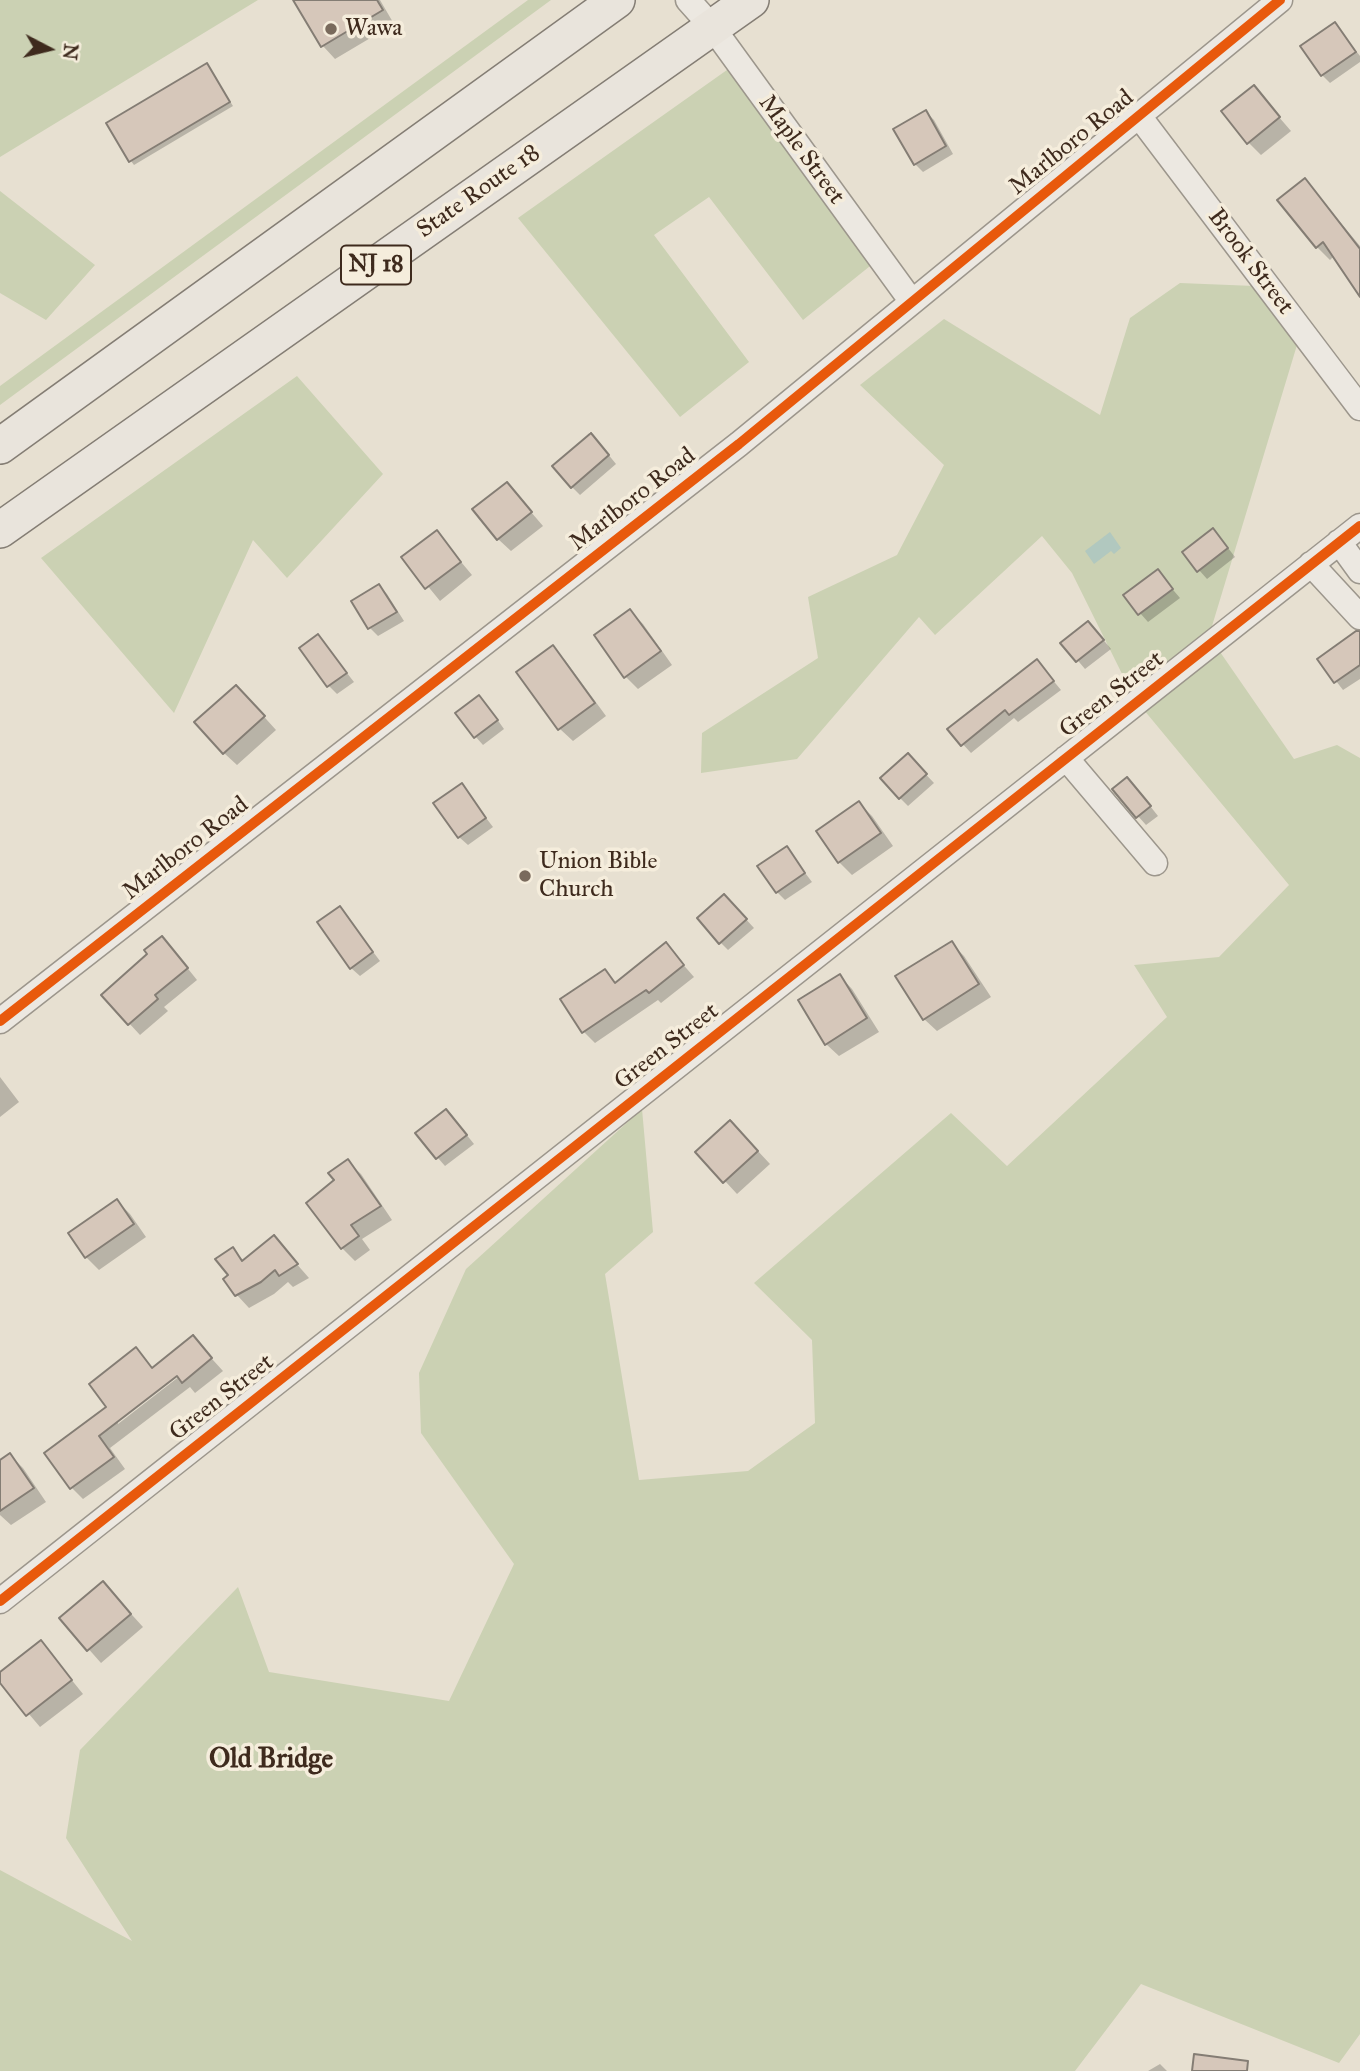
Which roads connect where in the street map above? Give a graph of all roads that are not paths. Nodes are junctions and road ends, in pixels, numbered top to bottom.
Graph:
1 (617, 0) edge
2 (688, 0) edge
3 (751, 0) edge
4 (1280, 0) edge
5 (713, 28) junction
6 (1139, 116) junction
7 (912, 302) junction
8 (1360, 408) edge
9 (0, 446) edge
10 (1360, 526) edge
11 (0, 530) edge
12 (1339, 542) junction
13 (1311, 565) junction
14 (1360, 570) edge
15 (1360, 617) edge
16 (1066, 758) junction
17 (1154, 863) dead end
18 (0, 1021) edge
19 (0, 1601) edge

1 - 9 highway
2 - 5 street, Maple Street
3 - 5 highway, State Route 18 / NJ 18
4 - 6 street, Marlboro Road
5 - 7 street, Maple Street
5 - 11 highway, State Route 18 / NJ 18
6 - 7 street, Marlboro Road
6 - 8 street, Brook Street
7 - 18 street, Marlboro Road
10 - 12 street, Green Street
12 - 13 street, Green Street
12 - 14 street
13 - 15 street
13 - 16 street, Green Street
16 - 17 street
16 - 19 street, Green Street

